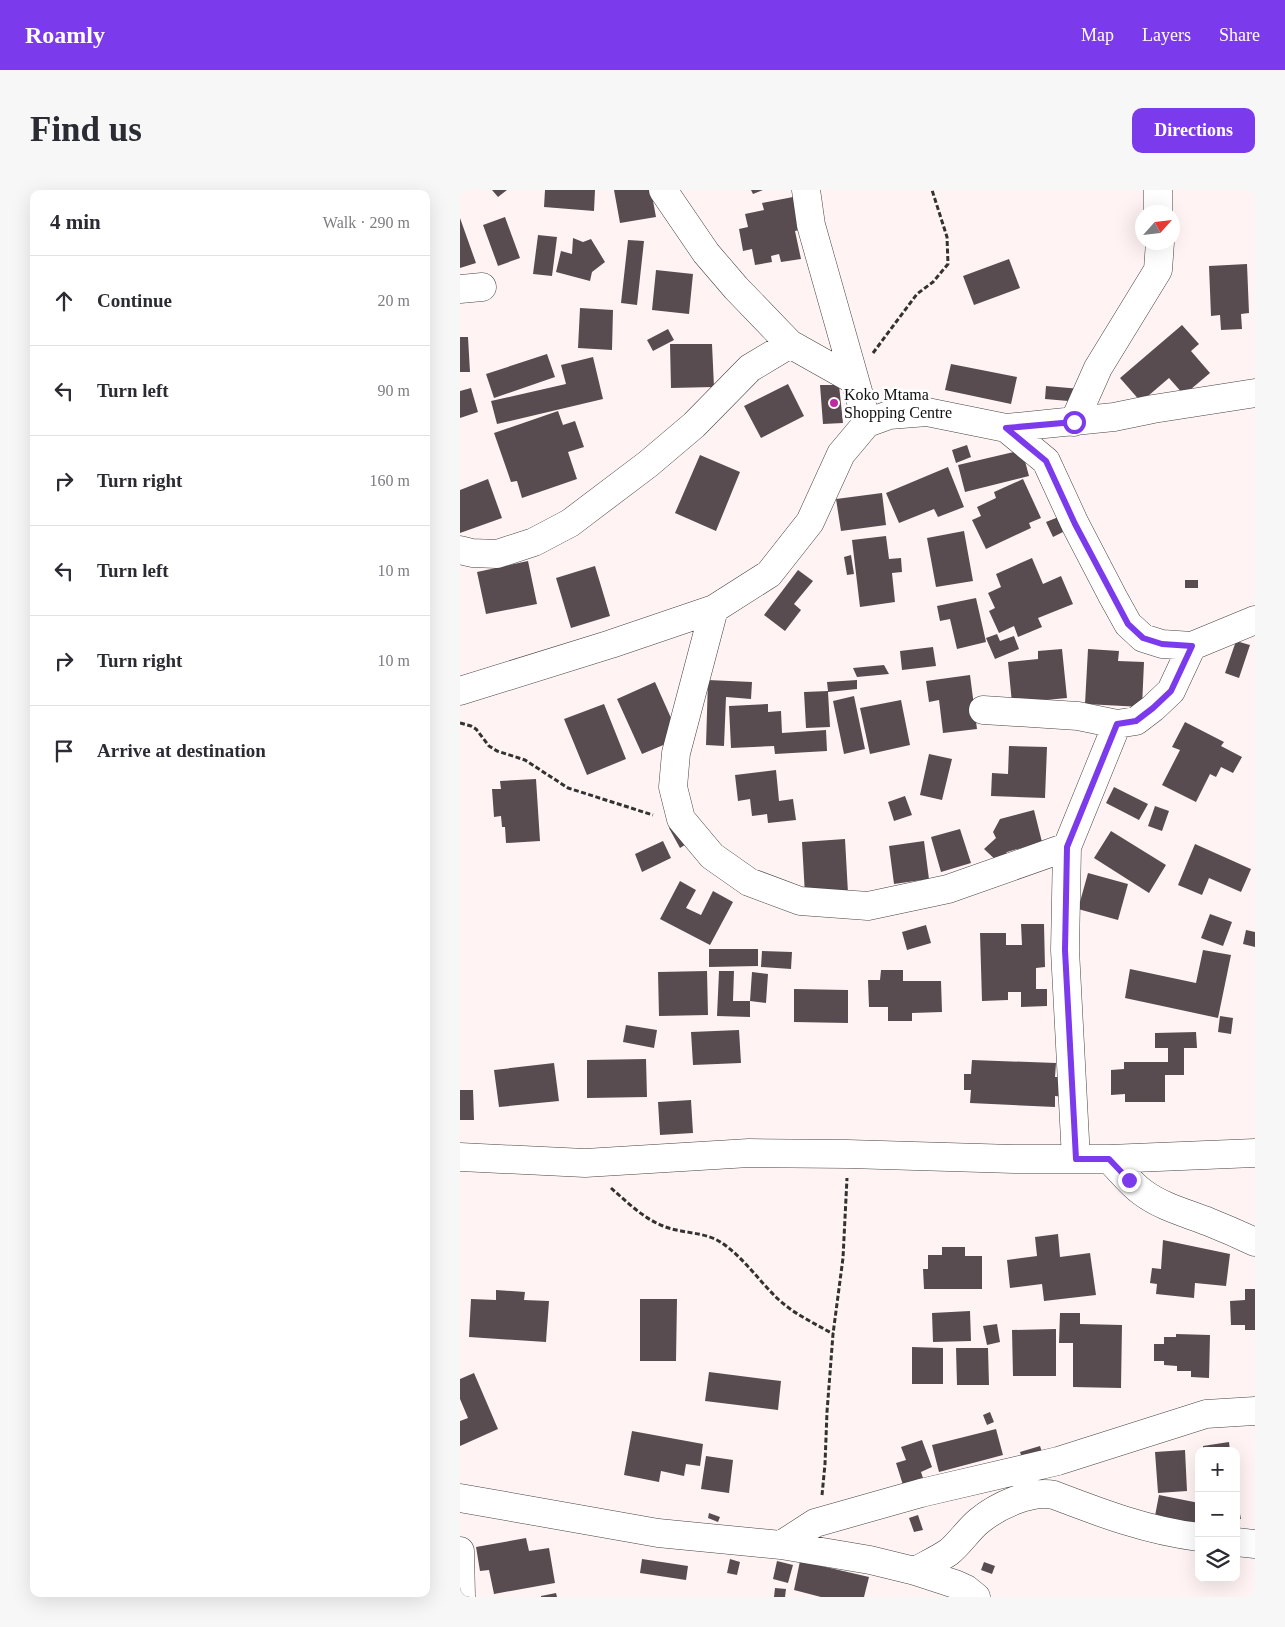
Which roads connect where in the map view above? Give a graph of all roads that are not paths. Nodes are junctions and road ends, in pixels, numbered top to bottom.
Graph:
1 (663, 190) edge
2 (806, 190) edge
3 (1158, 190) edge
4 (1158, 205) edge
5 (1159, 250) edge
6 (790, 344) junction
7 (854, 380) junction
8 (1255, 393) edge
9 (1074, 422) junction
10 (867, 423) junction
11 (1006, 428) junction
12 (460, 550) edge
13 (714, 609) junction
14 (1255, 620) edge
15 (1192, 646) junction
16 (460, 691) edge
17 (983, 710) dead end
18 (1117, 724) junction
19 (1067, 847) junction
20 (1255, 1153) edge
21 (460, 1157) edge
22 (1076, 1159) junction
23 (1109, 1159) junction
24 (1255, 1242) edge
25 (1255, 1411) edge
26 (460, 1498) edge
27 (1195, 1537) edge
28 (1240, 1542) edge
29 (781, 1544) junction
30 (1255, 1544) edge
31 (460, 1551) edge
32 (916, 1571) junction
33 (461, 1597) edge
34 (976, 1597) edge

1 - 6 street
2 - 7 street
3 - 4 street
5 - 9 street
6 - 7 street
6 - 12 street
7 - 10 street
8 - 9 street
9 - 11 street
10 - 11 street
10 - 13 street
11 - 15 street
13 - 16 street
13 - 19 street
14 - 15 street
15 - 18 street
17 - 18 street
18 - 19 street
19 - 22 street
20 - 23 street
21 - 22 street
22 - 23 street
23 - 24 street
25 - 29 street
26 - 29 street
27 - 32 street
28 - 30 street
29 - 32 street
31 - 33 street
32 - 34 street

